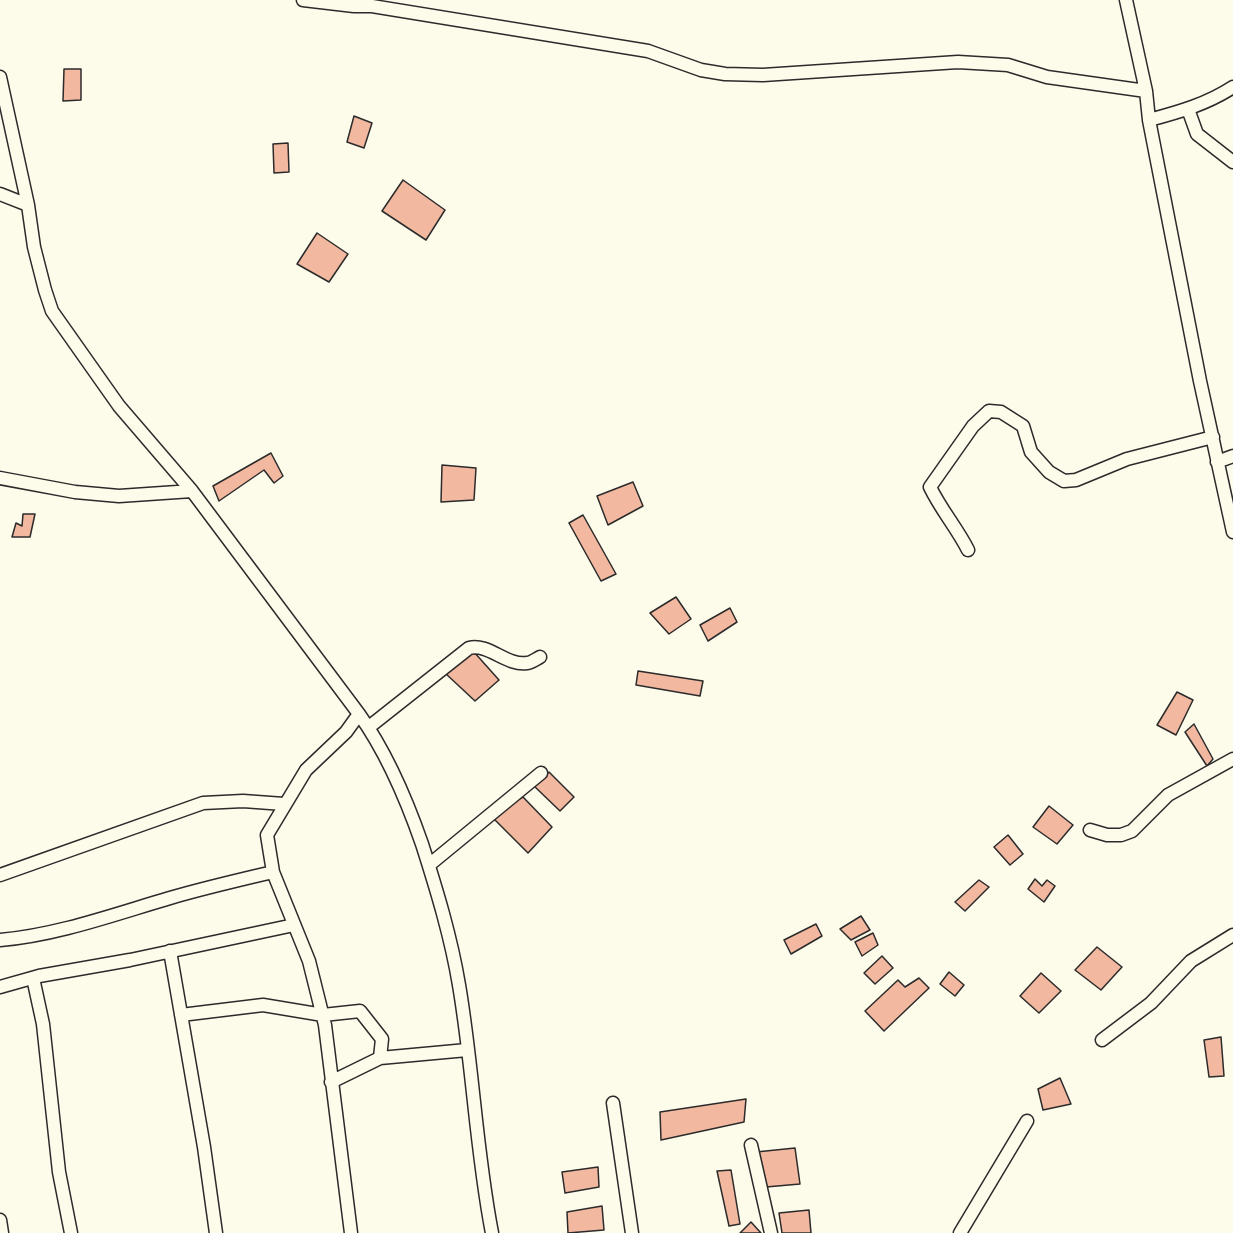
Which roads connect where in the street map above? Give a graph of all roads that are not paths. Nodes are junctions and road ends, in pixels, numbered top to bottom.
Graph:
1 (303, 0) edge
2 (1126, 0) edge
3 (0, 77) edge
4 (1233, 87) edge
5 (1146, 91) junction
6 (1188, 109) junction
7 (1149, 120) junction
8 (1233, 162) edge
9 (0, 194) edge
10 (28, 205) junction
11 (1213, 437) junction
12 (1233, 456) edge
13 (1217, 462) junction
14 (0, 478) edge
15 (192, 491) junction
16 (1233, 532) edge
17 (968, 550) dead end
18 (540, 657) dead end
19 (359, 714) junction
20 (369, 728) junction
21 (1233, 759) edge
22 (542, 773) dead end
23 (284, 804) junction
24 (1090, 830) dead end
25 (429, 865) junction
26 (273, 872) junction
27 (0, 875) edge
28 (294, 925) junction
29 (1233, 935) edge
30 (0, 940) edge
31 (170, 951) junction
32 (33, 978) junction
33 (0, 987) edge
34 (181, 1015) junction
35 (323, 1015) junction
36 (1102, 1040) dead end
37 (467, 1050) junction
38 (380, 1058) junction
39 (331, 1082) junction
40 (613, 1103) dead end
41 (1027, 1121) dead end
42 (750, 1144) dead end
43 (0, 1220) edge
44 (2, 1233) edge
45 (71, 1233) edge
46 (216, 1233) edge
47 (351, 1233) edge
48 (492, 1233) edge
49 (632, 1233) edge
50 (771, 1233) edge
51 (960, 1233) edge

1 - 5 street
2 - 5 street
3 - 10 street
4 - 6 street
5 - 7 street
6 - 7 street
6 - 8 street
7 - 11 street
9 - 10 street
10 - 15 street
11 - 13 street
11 - 17 street
12 - 13 street
13 - 16 street
14 - 15 street
15 - 19 street
18 - 20 street
19 - 20 street
19 - 23 street
20 - 25 street
21 - 24 street
22 - 25 street
23 - 26 street
23 - 27 street
25 - 37 street
26 - 28 street
26 - 30 street
28 - 31 street
28 - 35 street
29 - 36 street
31 - 32 street
31 - 34 street
32 - 33 street
32 - 45 street
34 - 35 street
34 - 46 street
35 - 38 street
35 - 39 street
37 - 38 street
37 - 48 street
38 - 39 street
39 - 47 street
40 - 49 street
41 - 51 street
42 - 50 street
43 - 44 street

